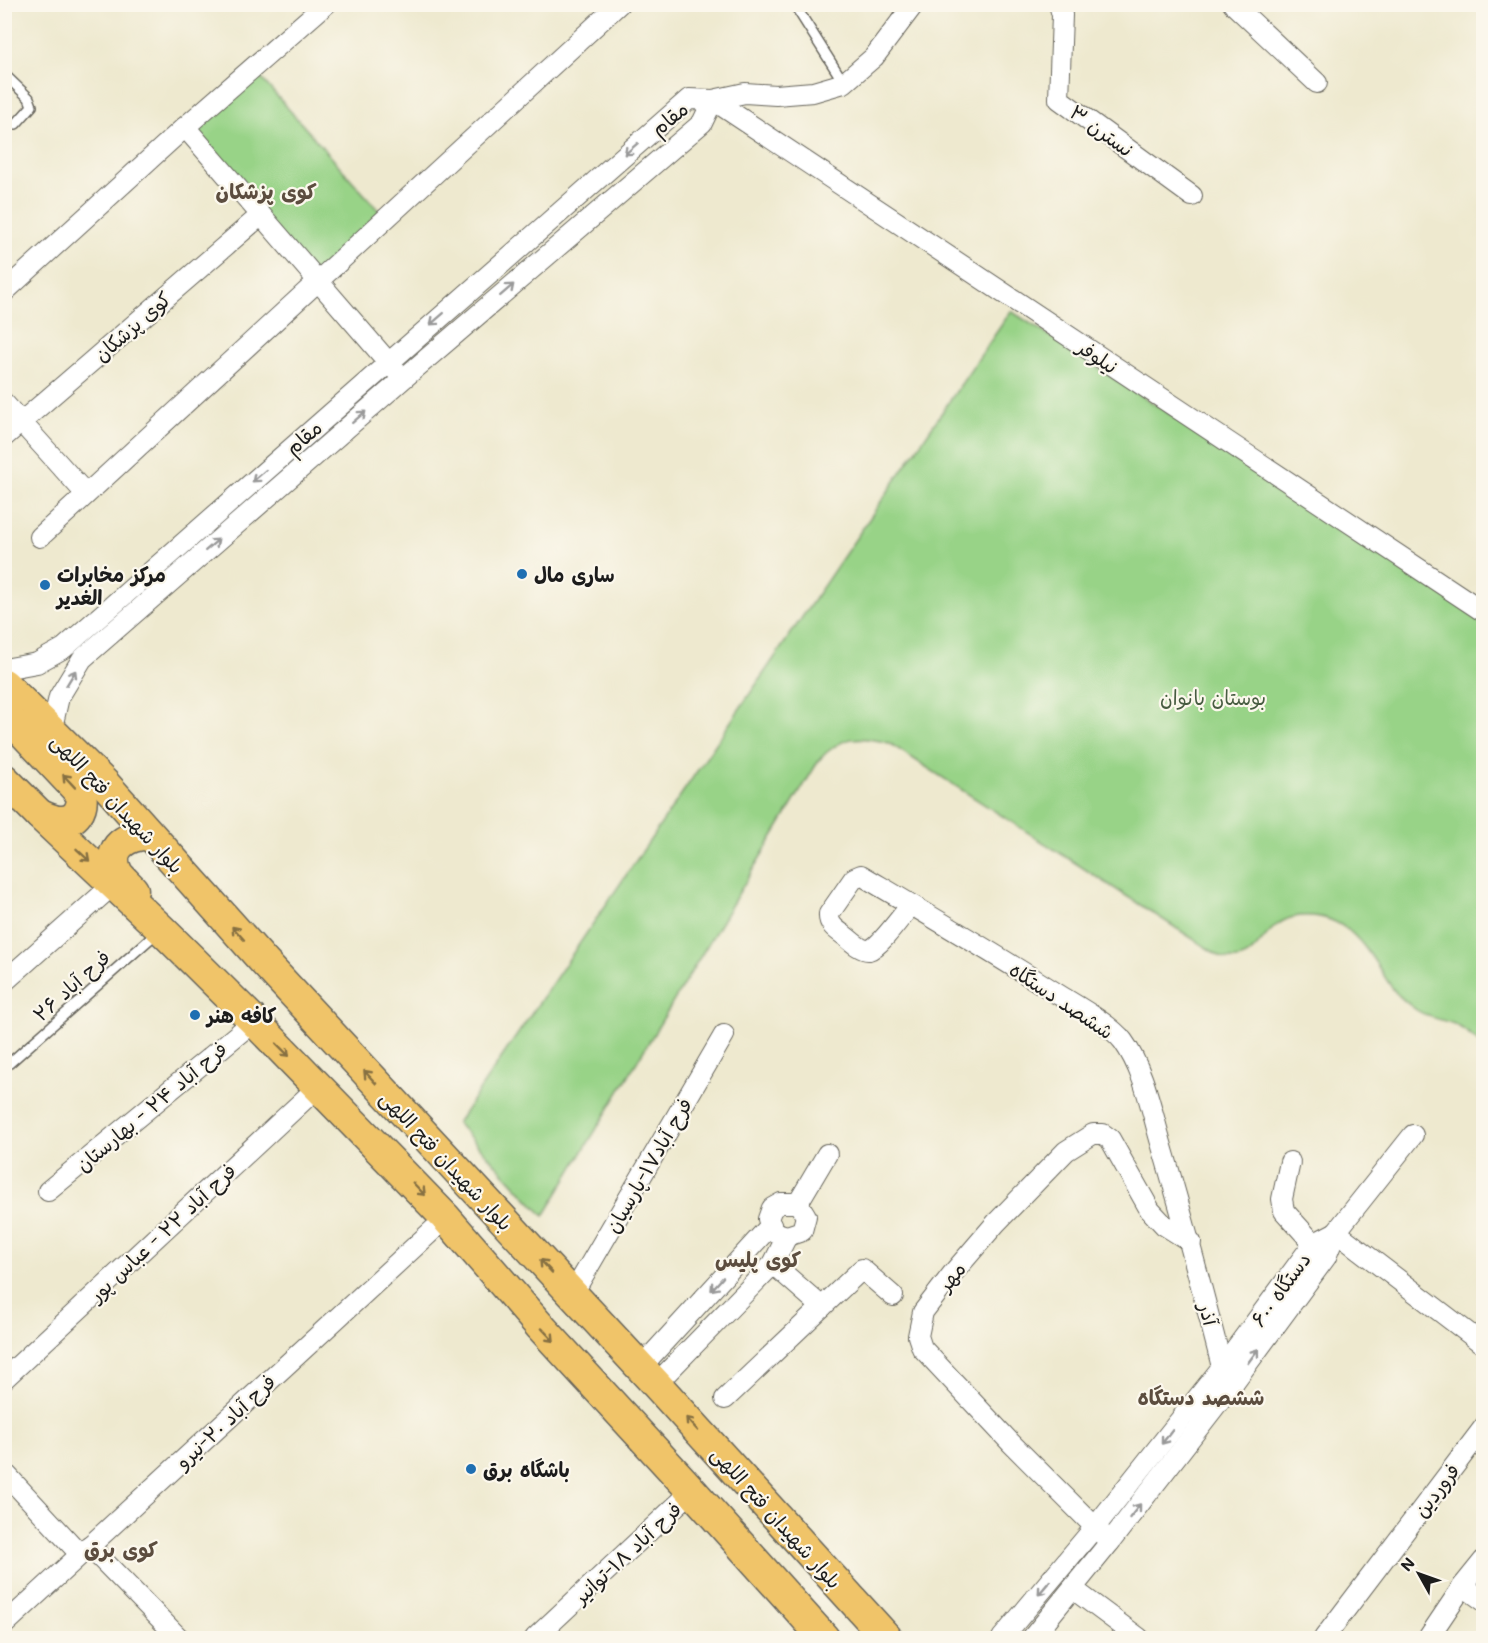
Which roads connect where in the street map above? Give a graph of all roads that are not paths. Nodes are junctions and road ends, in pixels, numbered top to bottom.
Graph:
1 (326, 4) edge
2 (619, 4) edge
3 (794, 4) edge
4 (914, 4) edge
5 (1059, 4) edge
6 (1233, 4) edge
7 (4, 74) edge
8 (1317, 82) dead end
9 (844, 83) junction
10 (713, 100) junction
11 (4, 122) edge
12 (185, 128) junction
13 (1192, 196) dead end
14 (260, 216) junction
15 (318, 281) junction
16 (4, 292) edge
17 (388, 362) junction
18 (403, 379) junction
19 (4, 403) edge
20 (21, 422) junction
21 (4, 437) edge
22 (86, 494) junction
23 (40, 537) dead end
24 (1484, 612) edge
25 (4, 669) edge
26 (4, 684) edge
27 (4, 713) edge
28 (51, 732) junction
29 (4, 779) edge
30 (40, 815) junction
31 (150, 835) junction
32 (114, 884) junction
33 (911, 905) dead end
34 (161, 929) junction
35 (206, 974) junction
36 (4, 981) edge
37 (254, 1021) junction
38 (724, 1035) dead end
39 (4, 1068) edge
40 (319, 1086) junction
41 (1413, 1135) dead end
42 (827, 1154) dead end
43 (1290, 1162) dead end
44 (48, 1191) dead end
45 (798, 1203) junction
46 (446, 1218) junction
47 (779, 1230) junction
48 (1336, 1232) junction
49 (1191, 1242) junction
50 (1319, 1250) junction
51 (773, 1264) junction
52 (572, 1294) junction
53 (892, 1296) dead end
54 (822, 1307) junction
55 (1484, 1345) edge
56 (1228, 1375) junction
57 (648, 1376) junction
58 (4, 1378) edge
59 (725, 1399) dead end
60 (1484, 1427) edge
61 (4, 1472) edge
62 (692, 1491) junction
63 (1095, 1527) junction
64 (1110, 1542) junction
65 (85, 1550) junction
66 (1484, 1560) edge
67 (1463, 1586) junction
68 (1073, 1589) junction
69 (1484, 1601) edge
70 (4, 1625) edge
71 (179, 1638) edge
72 (535, 1638) edge
73 (824, 1638) edge
74 (887, 1638) edge
75 (1002, 1638) edge
76 (1032, 1638) edge
77 (1138, 1638) edge
78 (1324, 1638) edge
79 (1428, 1638) edge

1 - 12 street
2 - 15 street
3 - 9 lane
4 - 9 street
5 - 13 street, نسترن ۳
6 - 8 street
7 - 11 lane
9 - 10 street
10 -> 17 street, مقام
18 -> 10 street, مقام
10 - 24 street, نیلوفر
12 - 14 street
12 - 16 street
14 - 15 street
14 - 20 street, کوی پزشکان
15 - 17 street
15 - 22 street
17 - 18 street
17 -> 25 street, مقام
28 -> 18 street, مقام
19 - 20 street
20 - 21 street, کوی پزشکان
20 - 22 street
22 - 23 street
26 - 28 main road, بلوار شهیدان فتح اللهی
30 -> 27 main road
28 - 31 main road, بلوار شهیدان فتح اللهی
29 - 30 main road, بلوار شهیدان فتح اللهی
30 -> 32 main road, بلوار شهیدان فتح اللهی
31 - 35 main road
52 -> 31 main road, بلوار شهیدان فتح اللهی
32 - 34 main road, بلوار شهیدان فتح اللهی
32 - 36 street
33 - 49 street, ششصد دستگاه
34 - 35 main road, بلوار شهیدان فتح اللهی
34 - 39 lane, فرح آباد ۲۶
35 - 37 main road, بلوار شهیدان فتح اللهی
37 -> 40 main road, بلوار شهیدان فتح اللهی
37 - 44 street, فرح آباد ۲۴ - بهارستان
38 - 52 street, فرح آباد۱۷-پارسیان
40 -> 46 main road, بلوار شهیدان فتح اللهی
40 - 58 street, فرح آباد ۲۲ - عباس پور
41 - 48 street, ۶۰۰ دستگاه
42 - 45 street
43 - 50 street
45 - 47 street
45 - 47 street
46 -> 62 main road, بلوار شهیدان فتح اللهی
46 - 65 street, فرح آباد ۲۰-نیرو
47 - 51 street
47 -> 57 street
48 - 50 street, ۶۰۰ دستگاه
48 - 55 street
49 - 56 street, آذر
49 - 63 street, مهر
50 - 56 street, ۶۰۰ دستگاه
51 - 54 street
51 - 57 street
52 - 57 main road, بلوار شهیدان فتح اللهی
53 - 54 street
54 - 59 street
56 -> 63 street, ۶۰۰ دستگاه
64 -> 56 street, ۶۰۰ دستگاه
74 -> 57 main road, بلوار شهیدان فتح اللهی
60 - 78 street, فروردین
61 - 65 street
62 - 72 street, فرح آباد ۱۸-توانیر
62 - 73 main road, بلوار شهیدان فتح اللهی
63 - 64 street, مهر
63 -> 75 street, ۶۰۰ دستگاه
64 - 68 street, ۶۰۰ دستگاه
65 - 70 street, فرح آباد ۲۰-نیرو
65 - 71 street
66 - 67 street
67 - 69 street
67 - 79 street
68 - 76 street, ۶۰۰ دستگاه
68 - 77 street

